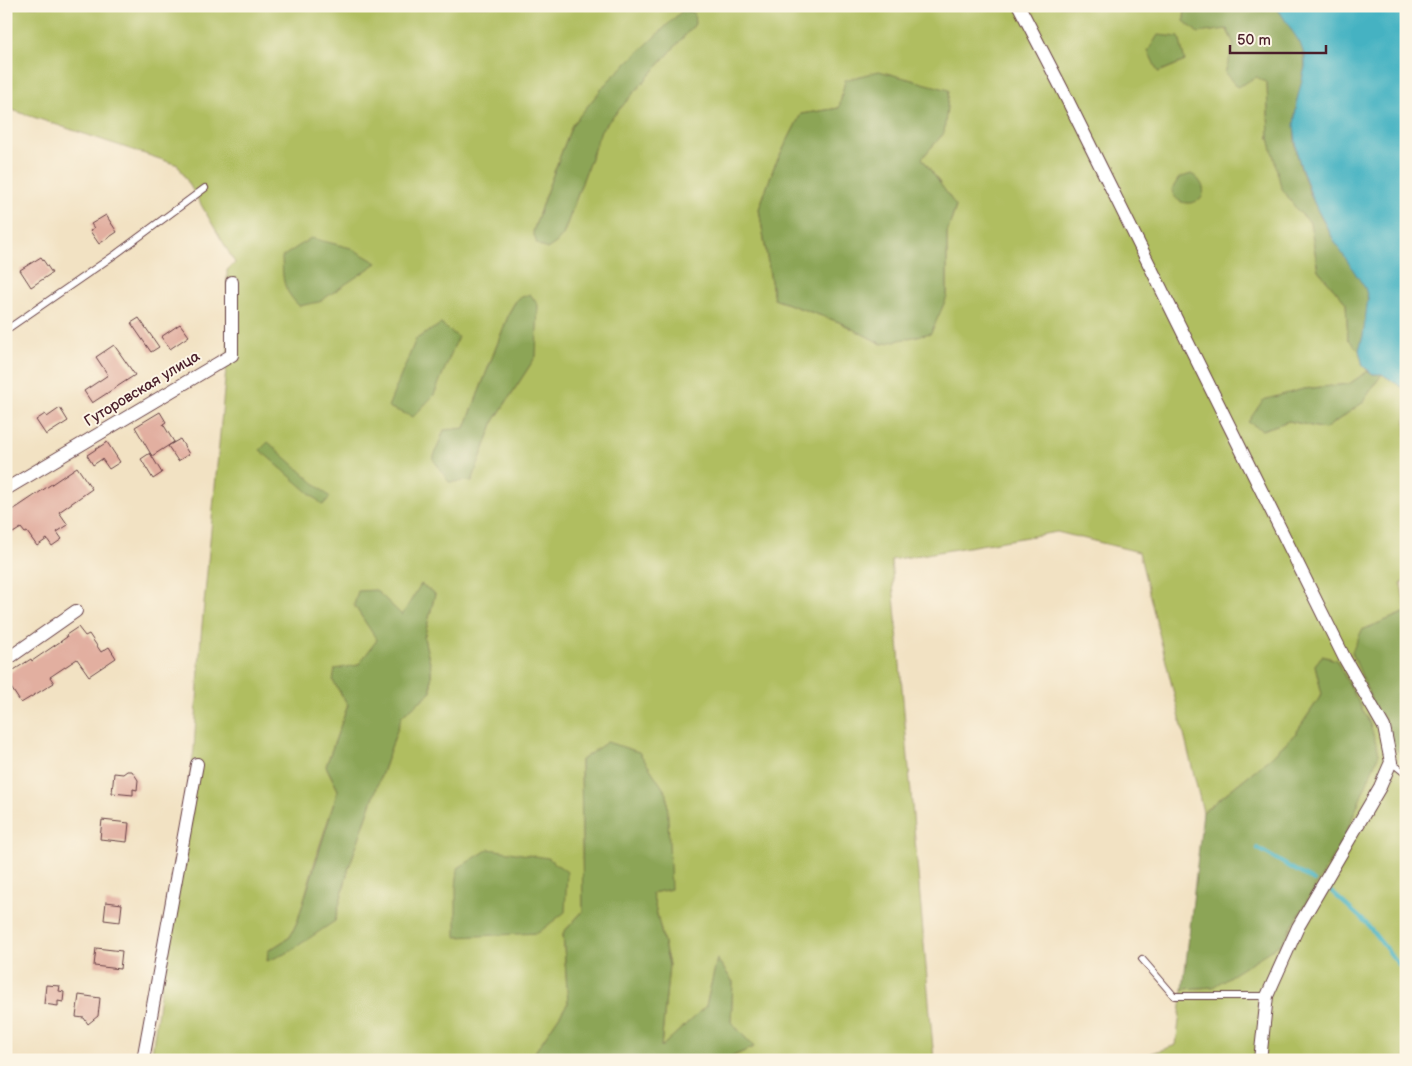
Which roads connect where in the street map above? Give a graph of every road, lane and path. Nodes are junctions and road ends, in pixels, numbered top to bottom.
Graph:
1 (1018, 6) edge
2 (205, 188) dead end
3 (232, 282) dead end
4 (6, 330) edge
5 (6, 489) edge
6 (76, 611) dead end
7 (6, 660) edge
8 (1391, 762) junction
9 (197, 764) dead end
10 (1406, 774) edge
11 (1142, 959) dead end
12 (1267, 996) junction
13 (143, 1060) edge
14 (1260, 1060) edge

1 - 8 street
2 - 4 lane
3 - 5 street, Гуторовская улица
6 - 7 street
8 - 10 lane
8 - 12 street
9 - 13 street
11 - 12 lane
12 - 14 street

